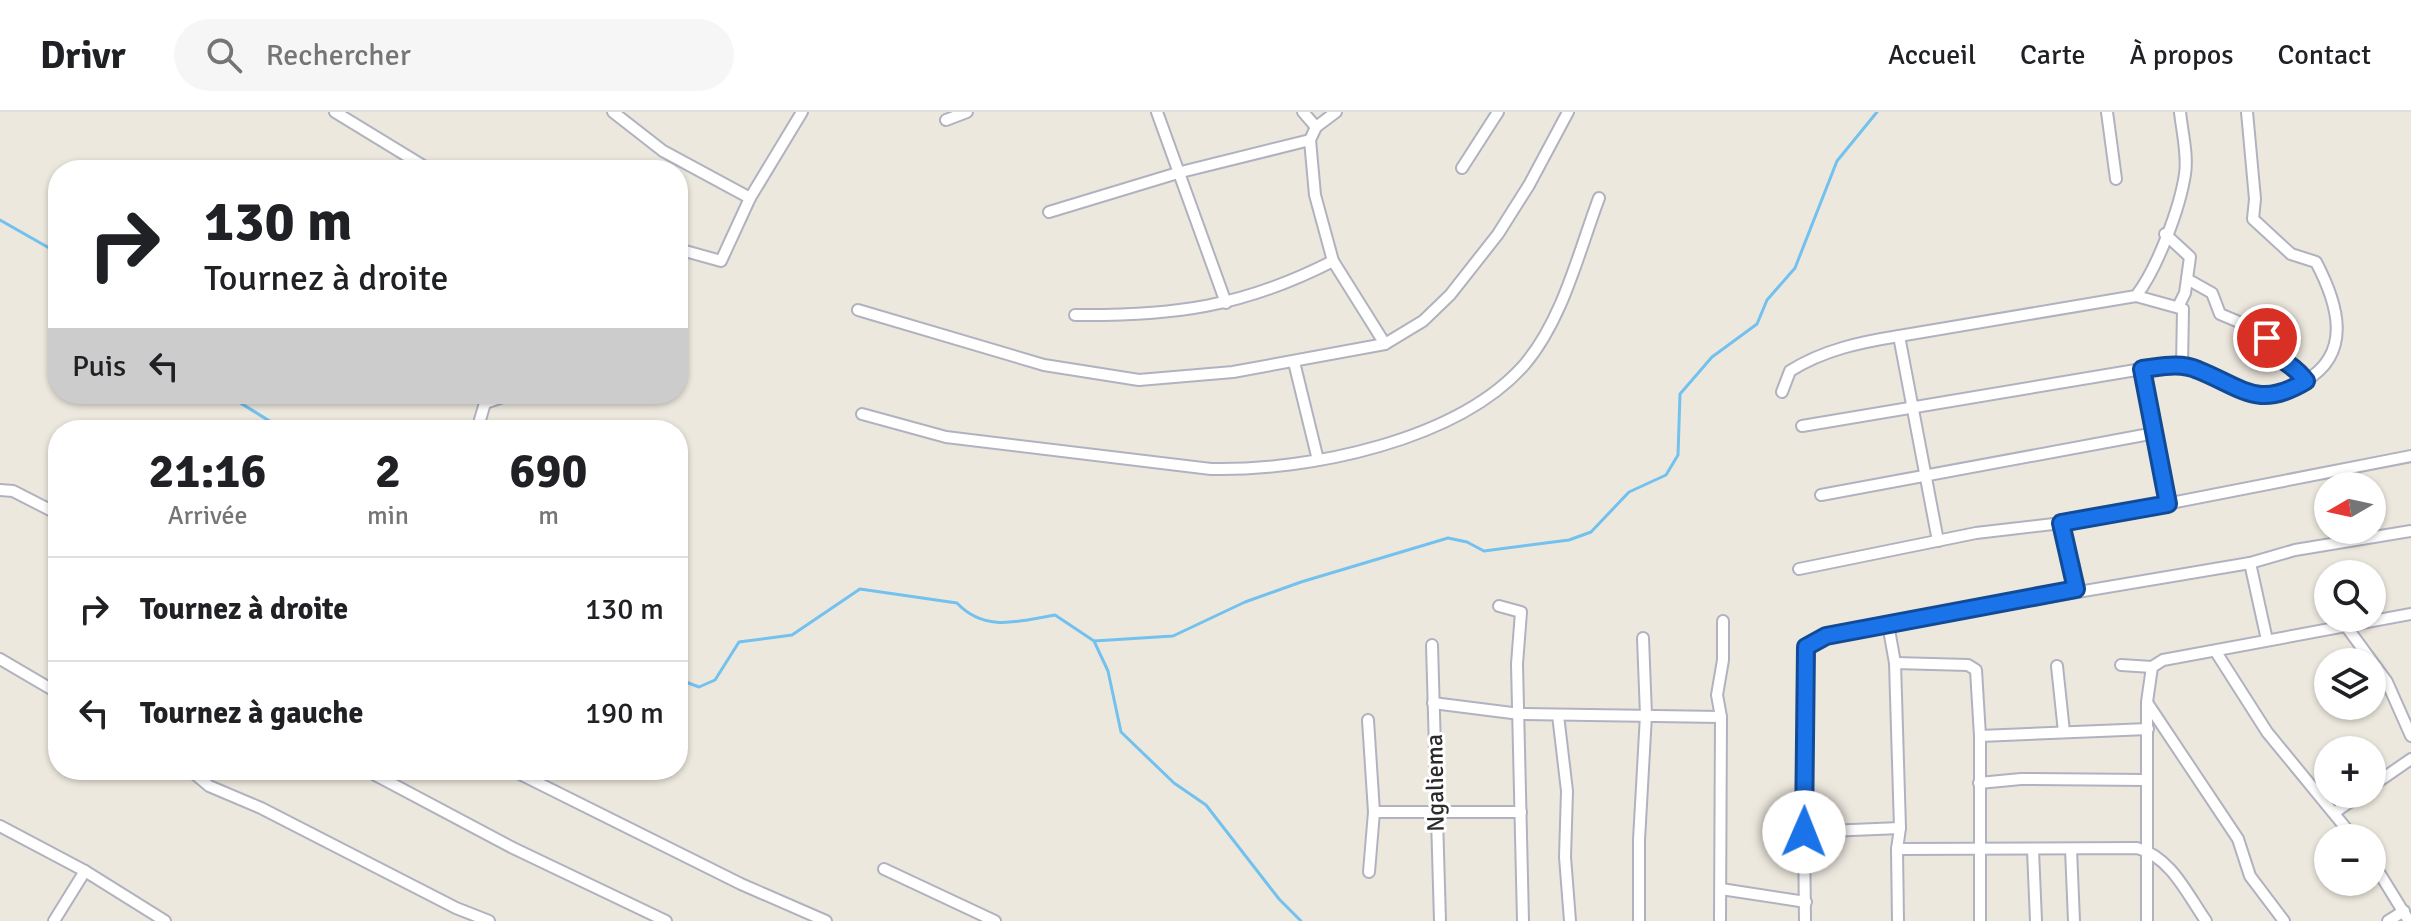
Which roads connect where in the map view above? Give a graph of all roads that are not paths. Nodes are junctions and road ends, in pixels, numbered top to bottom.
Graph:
1 (335, 112) edge
2 (613, 112) edge
3 (802, 112) edge
4 (967, 112) edge
5 (1157, 112) edge
6 (1303, 112) edge
7 (1336, 112) edge
8 (1498, 112) edge
9 (1568, 112) edge
10 (2107, 112) edge
11 (2180, 112) edge
12 (2247, 112) edge
13 (946, 120) dead end
14 (1316, 127) junction
15 (1310, 140) junction
16 (414, 160) edge
17 (680, 160) edge
18 (688, 165) edge
19 (1462, 168) dead end
20 (1181, 172) junction
21 (2116, 179) dead end
22 (750, 198) junction
23 (1599, 198) dead end
24 (1049, 212) dead end
25 (2165, 234) junction
26 (688, 252) edge
27 (1333, 261) junction
28 (2187, 279) junction
29 (2136, 296) junction
30 (1226, 303) junction
31 (2179, 305) junction
32 (858, 310) dead end
33 (1075, 315) dead end
34 (1899, 336) junction
35 (1385, 344) junction
36 (1294, 362) junction
37 (2182, 366) junction
38 (2142, 369) junction
39 (2306, 381) junction
40 (1782, 392) dead end
41 (1910, 407) junction
42 (862, 414) dead end
43 (1802, 426) dead end
44 (2155, 433) junction
45 (2411, 456) edge
46 (1318, 460) junction
47 (1925, 476) junction
48 (0, 490) edge
49 (1821, 495) dead end
50 (2168, 504) junction
51 (48, 509) edge
52 (2061, 523) junction
53 (2411, 531) edge
54 (1938, 541) junction
55 (2250, 563) junction
56 (1799, 569) dead end
57 (2076, 589) junction
58 (1499, 606) dead end
59 (2411, 614) edge
60 (2386, 619) edge
61 (1723, 621) dead end
62 (1888, 624) junction
63 (2314, 632) edge
64 (2350, 632) edge
65 (1643, 638) dead end
66 (2267, 640) junction
67 (1432, 645) dead end
68 (2216, 652) junction
69 (0, 659) edge
70 (1895, 663) junction
71 (2121, 665) dead end
72 (2057, 666) dead end
73 (2152, 667) junction
74 (48, 687) edge
75 (2147, 702) junction
76 (1433, 703) junction
77 (1520, 714) junction
78 (1558, 715) junction
79 (1646, 715) junction
80 (1721, 717) junction
81 (1368, 720) dead end
82 (2148, 729) junction
83 (2064, 732) junction
84 (1980, 736) junction
85 (2411, 736) edge
86 (2411, 759) edge
87 (2386, 776) edge
88 (202, 780) edge
89 (385, 780) edge
90 (532, 780) edge
91 (2147, 780) junction
92 (1979, 783) junction
93 (2341, 808) edge
94 (1436, 810) junction
95 (1374, 812) junction
96 (1521, 812) junction
97 (2334, 813) junction
98 (2343, 824) edge
99 (0, 826) edge
100 (1900, 828) junction
101 (1804, 832) junction
102 (1897, 849) junction
103 (2071, 849) junction
104 (1981, 850) junction
105 (2033, 850) junction
106 (2146, 850) junction
107 (884, 869) dead end
108 (85, 871) junction
109 (1369, 872) dead end
110 (2386, 883) edge
111 (1721, 889) junction
112 (1806, 902) junction
113 (2407, 916) edge
114 (54, 921) edge
115 (165, 921) edge
116 (489, 921) edge
117 (666, 921) edge
118 (826, 921) edge
119 (995, 921) edge
120 (1440, 921) edge
121 (1523, 921) edge
122 (1570, 921) edge
123 (1639, 921) edge
124 (1720, 921) edge
125 (1805, 921) edge
126 (1898, 921) edge
127 (1980, 921) edge
128 (2036, 921) edge
129 (2074, 921) edge
130 (2147, 921) edge
131 (2206, 921) edge
132 (2284, 921) edge
133 (2388, 921) edge

1 - 16 street
2 - 17 street
3 - 22 street
4 - 13 street
5 - 20 street
6 - 14 street
7 - 14 street
8 - 19 street
9 - 35 street
10 - 21 street
11 - 25 street
12 - 39 street
14 - 15 street
15 - 20 street
15 - 27 street
18 - 22 street
20 - 24 street
20 - 30 street
22 - 26 street
23 - 46 street
25 - 28 street
25 - 29 street
27 - 30 street
27 - 35 street
28 - 31 street
28 - 39 street
29 - 31 street
29 - 34 street
30 - 33 street
31 - 37 street
32 - 36 street
34 - 40 street
34 - 41 street
35 - 36 street
36 - 46 street
37 - 38 street
37 - 39 street
38 - 41 street
38 - 44 street
41 - 43 street
41 - 47 street
42 - 46 street
44 - 47 street
44 - 50 street
45 - 50 street
47 - 49 street
47 - 54 street
48 - 51 street
50 - 52 street
52 - 54 street
52 - 57 street
53 - 55 street
54 - 56 street
55 - 57 street
55 - 66 street
57 - 62 street
58 - 77 street
59 - 60 street
61 - 80 street
62 - 70 street
62 - 101 street
63 - 66 street
64 - 85 street
65 - 79 street
66 - 68 street
67 - 76 street, Ngaliema
68 - 73 street
68 - 97 street
69 - 74 street
70 - 84 street
70 - 100 street
71 - 73 street
72 - 83 street
73 - 75 street
75 - 82 street
75 - 132 street
76 - 77 street
76 - 94 street, Ngaliema
77 - 78 street
77 - 96 street
78 - 79 street
78 - 122 street
79 - 80 street
79 - 123 street
80 - 111 street
81 - 95 street
82 - 83 street
82 - 91 street
83 - 84 street
84 - 92 street
86 - 87 street
88 - 116 street
89 - 117 street
90 - 118 street
91 - 92 street
91 - 106 street
92 - 104 street
93 - 97 street
94 - 95 street
94 - 96 street
94 - 120 street, Ngaliema
95 - 109 street
96 - 121 street
97 - 98 street
99 - 108 street
100 - 101 street
100 - 102 street
101 - 112 street
102 - 104 street
102 - 126 street
103 - 105 street
103 - 106 street
103 - 129 street
104 - 105 street
104 - 127 street
105 - 128 street
106 - 130 street
106 - 131 street
107 - 119 street
108 - 114 street
108 - 115 street
110 - 113 street
111 - 112 street
111 - 124 street
112 - 125 street
113 - 133 street

